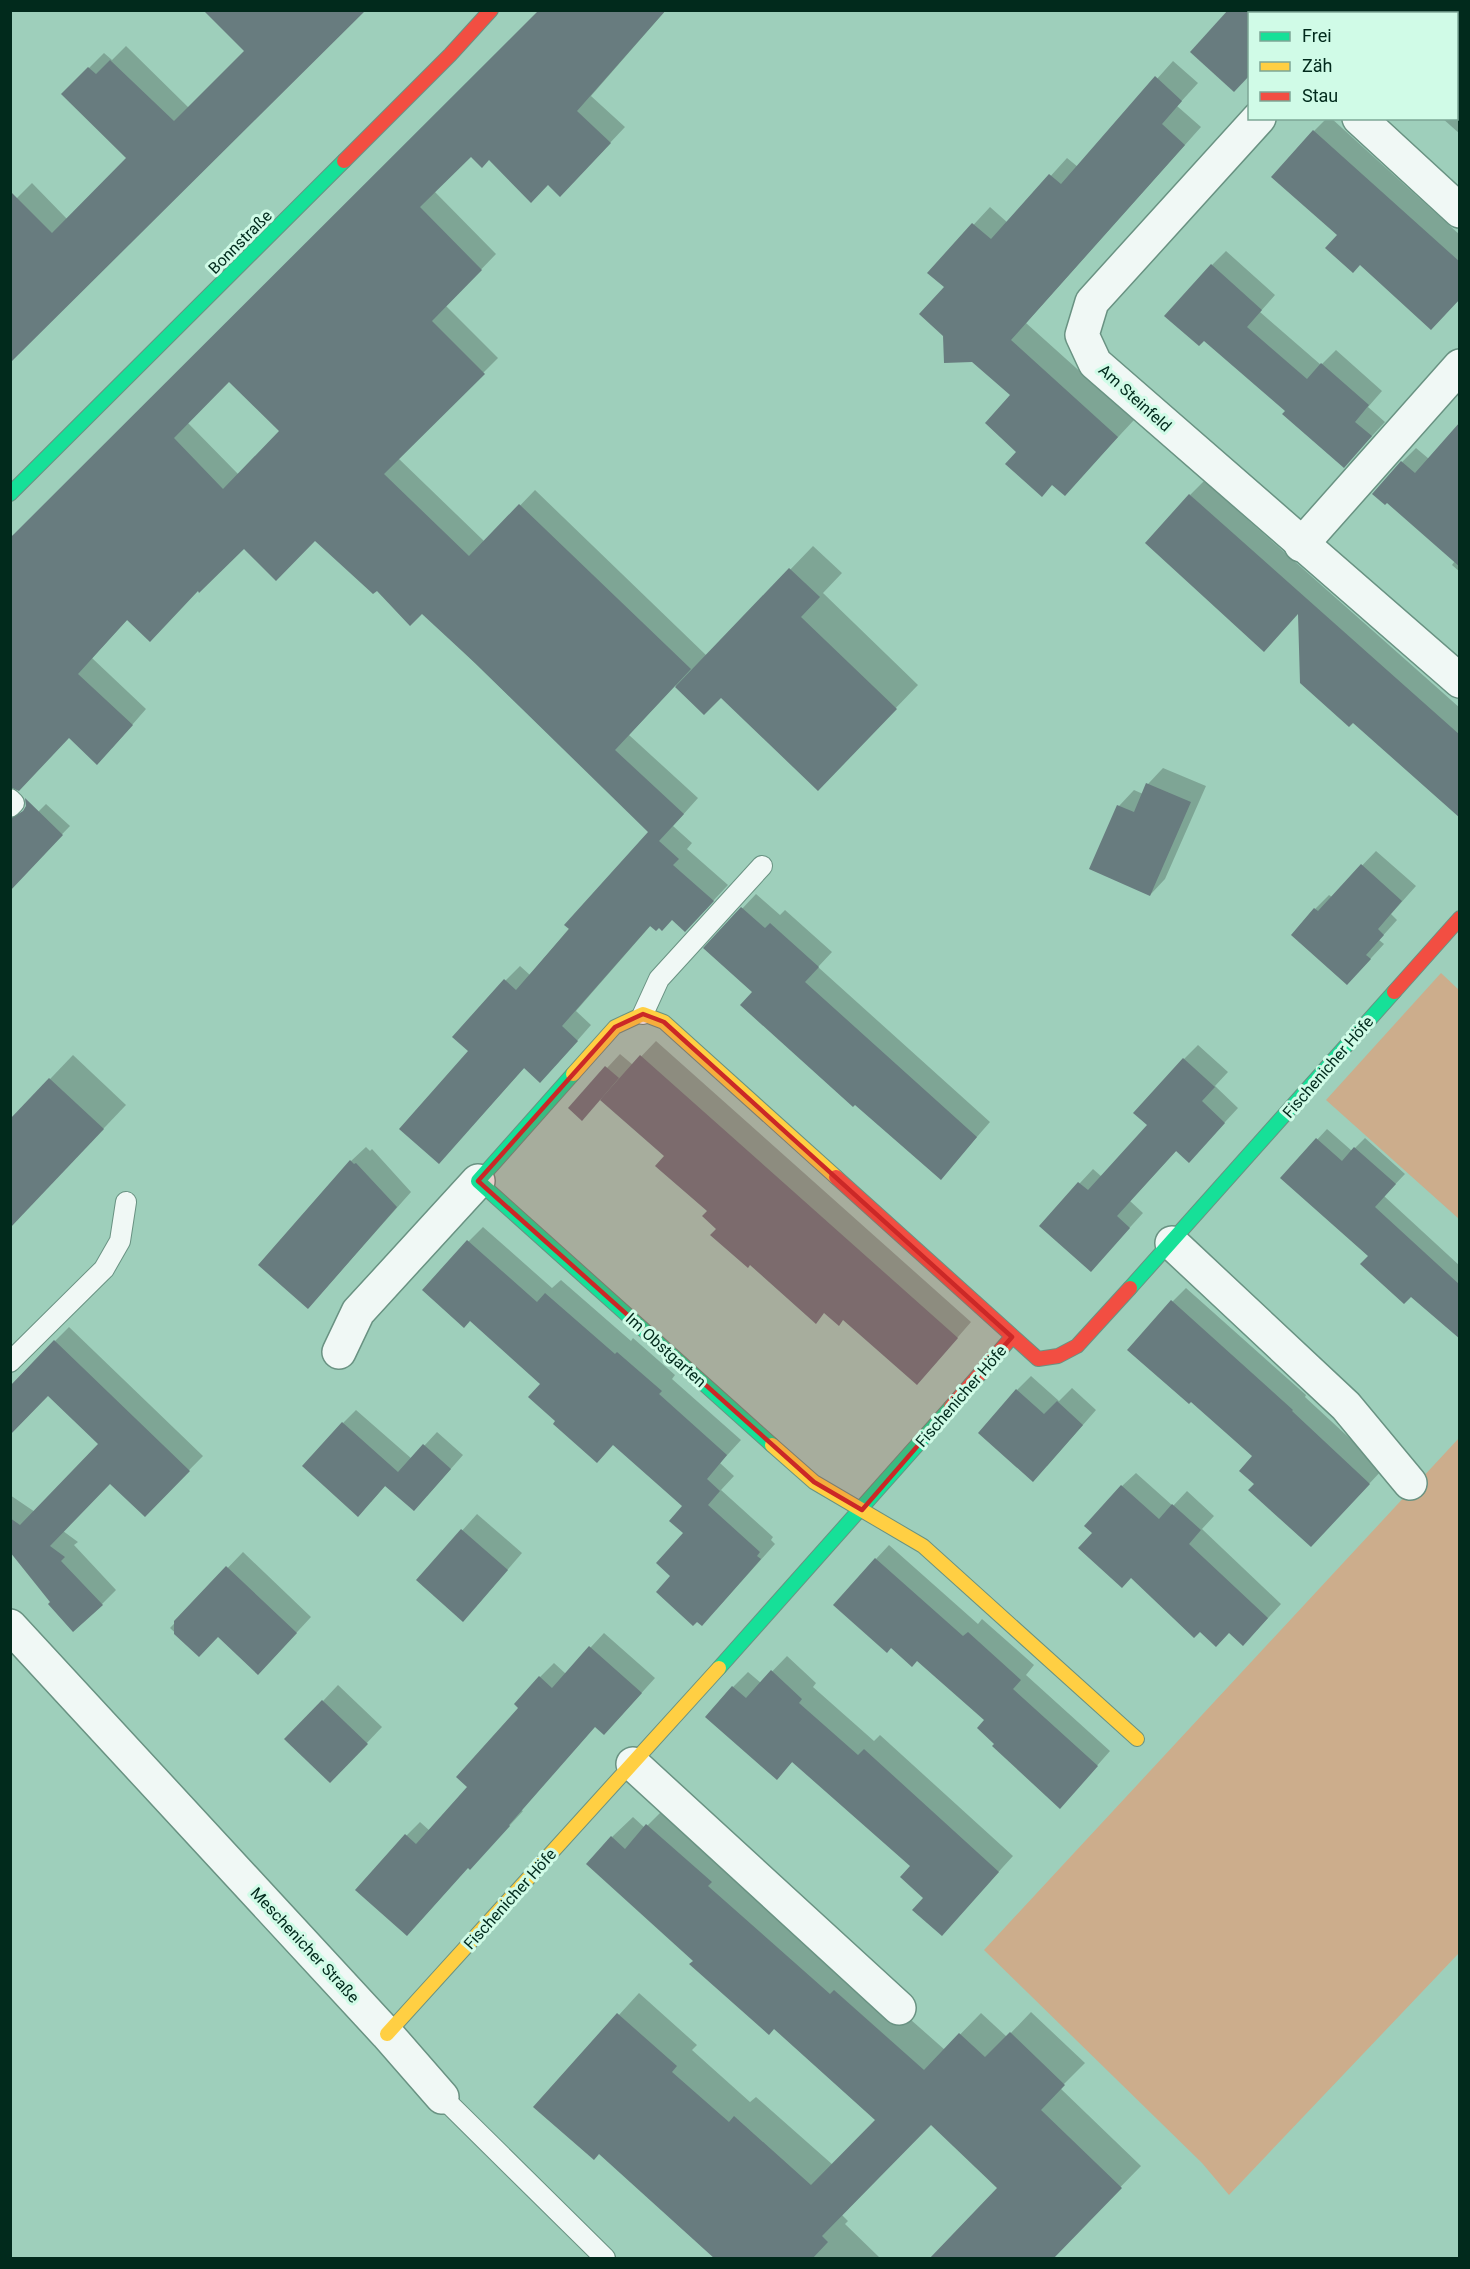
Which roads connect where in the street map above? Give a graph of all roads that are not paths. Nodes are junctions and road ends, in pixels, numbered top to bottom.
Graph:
1 (491, 10) edge
2 (1257, 120) edge
3 (1361, 120) edge
4 (1460, 211) edge
5 (1453, 386) edge
6 (10, 494) edge
7 (1301, 545) junction
8 (1460, 681) edge
9 (10, 799) edge
10 (10, 807) edge
11 (762, 866) dead end
12 (1460, 918) edge
13 (643, 1014) junction
14 (478, 1181) junction
15 (126, 1202) dead end
16 (1172, 1243) junction
17 (1012, 1336) junction
18 (339, 1352) dead end
19 (10, 1362) edge
20 (1410, 1483) dead end
21 (862, 1510) junction
22 (10, 1626) edge
23 (1137, 1739) dead end
24 (633, 1764) junction
25 (899, 2008) dead end
26 (387, 2034) junction
27 (442, 2097) joint
28 (604, 2259) edge

1 - 6 street, Bonnstraße
2 - 7 street, Am Steinfeld
3 - 4 street
5 - 7 street
7 - 8 street, Am Steinfeld
9 - 10 lane
11 - 13 lane
12 - 16 street, Fischenicher Höfe
13 - 14 street
13 - 17 street
14 - 18 street
14 - 21 street, Im Obstgarten
15 - 19 lane
16 - 17 street, Fischenicher Höfe
16 - 20 street
17 - 21 street, Fischenicher Höfe
21 - 23 street
21 - 24 street, Fischenicher Höfe
22 - 26 street, Meschenicher Straße
24 - 25 street
24 - 26 street, Fischenicher Höfe
26 - 27 street, Meschenicher Straße
27 - 28 lane, Meschenicher Straße

